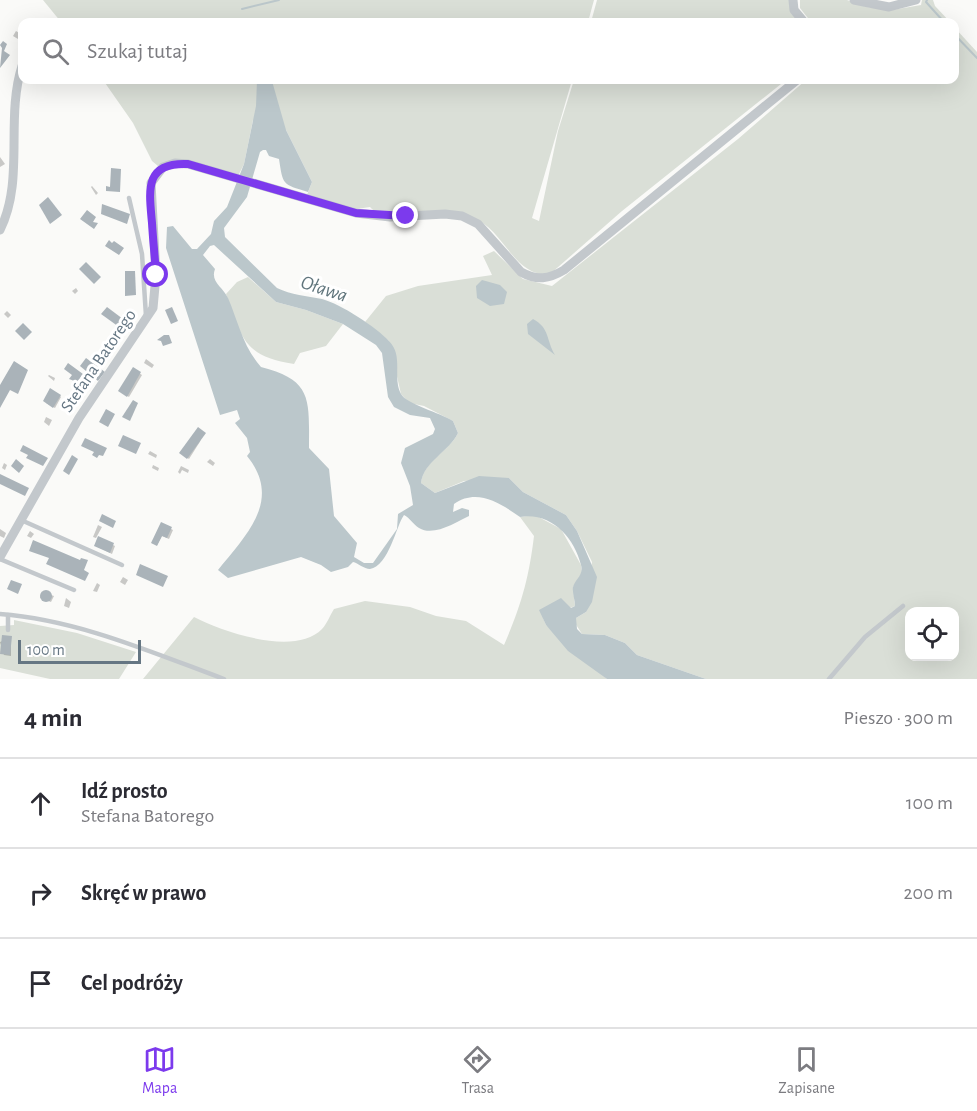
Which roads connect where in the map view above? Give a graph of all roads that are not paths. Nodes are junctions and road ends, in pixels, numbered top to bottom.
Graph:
1 (792, 0) edge
2 (854, 0) edge
3 (916, 0) edge
4 (801, 18) edge
5 (18, 81) edge
6 (792, 84) edge
7 (129, 198) dead end
8 (0, 230) edge
9 (147, 318) junction
10 (21, 520) junction
11 (0, 558) edge
12 (122, 565) dead end
13 (74, 590) dead end
14 (903, 606) dead end
15 (0, 615) edge
16 (8, 615) junction
17 (8, 630) dead end
18 (224, 679) edge
19 (829, 679) edge

1 - 4 street
2 - 3 street
5 - 8 street
6 - 9 street, Stefana Batorego
7 - 9 lane
9 - 10 street, Stefana Batorego
10 - 11 street, Stefana Batorego
10 - 12 lane
11 - 13 lane
14 - 19 lane
15 - 16 lane
16 - 17 lane
16 - 18 lane

